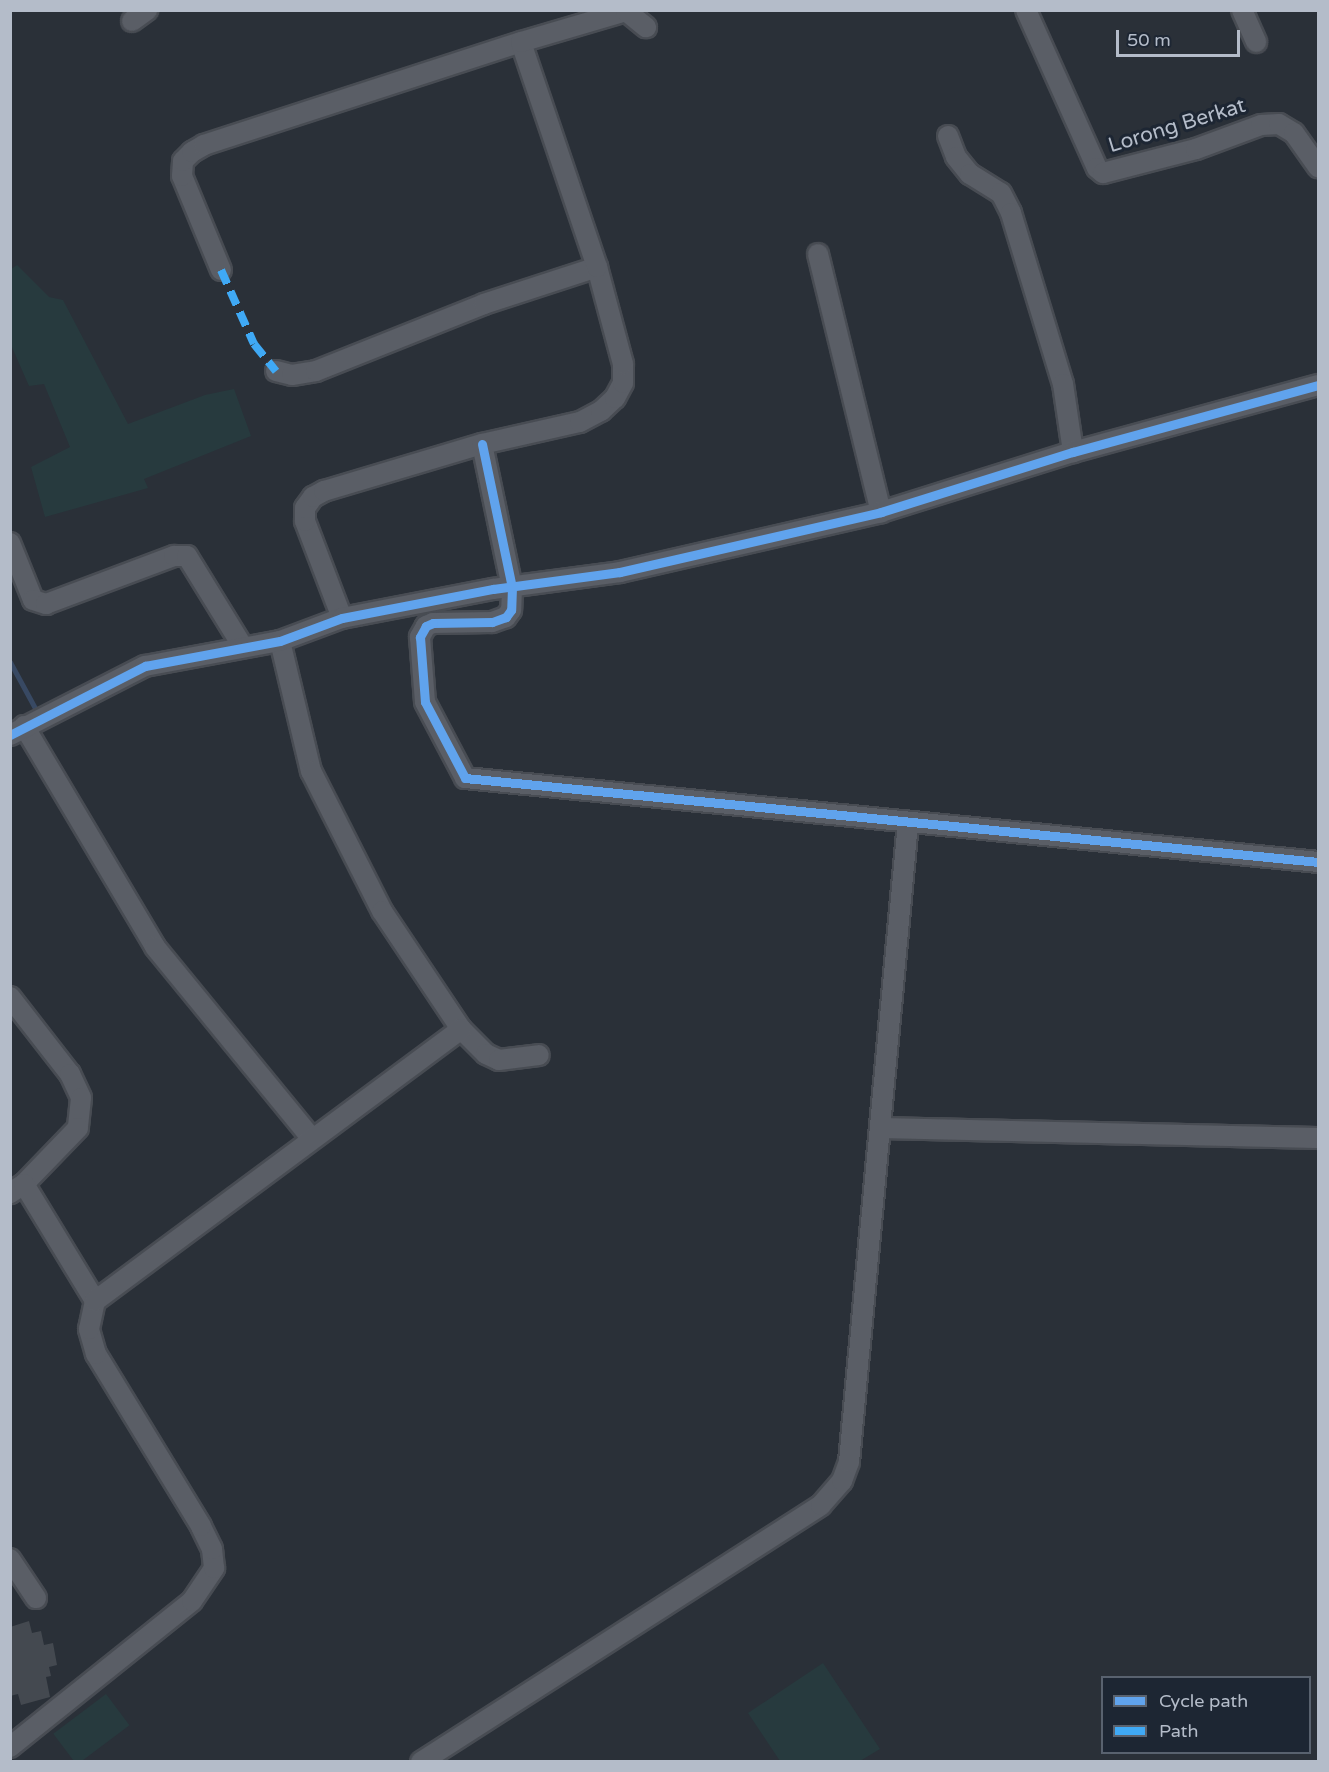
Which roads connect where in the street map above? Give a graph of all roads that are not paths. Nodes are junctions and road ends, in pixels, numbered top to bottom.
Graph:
1 (1026, 10) edge
2 (1242, 10) edge
3 (646, 27) dead end
4 (521, 42) junction
5 (1256, 42) dead end
6 (948, 136) dead end
7 (1318, 167) edge
8 (818, 254) dead end
9 (597, 267) junction
10 (221, 270) dead end
11 (276, 371) dead end
12 (1318, 385) edge
13 (483, 444) junction
14 (1073, 452) junction
15 (881, 512) junction
16 (10, 543) edge
17 (512, 587) junction
18 (342, 618) junction
19 (280, 640) junction
20 (243, 647) junction
21 (17, 730) edge
22 (908, 822) junction
23 (1318, 862) edge
24 (10, 998) edge
25 (461, 1029) junction
26 (539, 1054) dead end
27 (880, 1128) junction
28 (1318, 1138) edge
29 (312, 1139) junction
30 (17, 1189) edge
31 (96, 1301) junction
32 (10, 1559) edge
33 (36, 1598) dead end
34 (10, 1747) edge
35 (421, 1761) edge

1 - 7 street, Lorong Berkat
2 - 5 street
3 - 4 street
4 - 9 street
4 - 10 street
6 - 14 street
8 - 15 street
9 - 11 street
9 - 13 street
12 - 14 street
13 - 17 street
13 - 18 street
14 - 15 street
15 - 17 street
16 - 20 street
17 - 18 street
17 - 22 street
18 - 19 street
19 - 20 street
19 - 25 street
20 - 21 street
21 - 29 street
22 - 23 street
22 - 27 street
24 - 30 street
25 - 26 street
25 - 29 street
27 - 28 street
27 - 35 street
29 - 31 street
30 - 31 street
31 - 34 street
32 - 33 street

